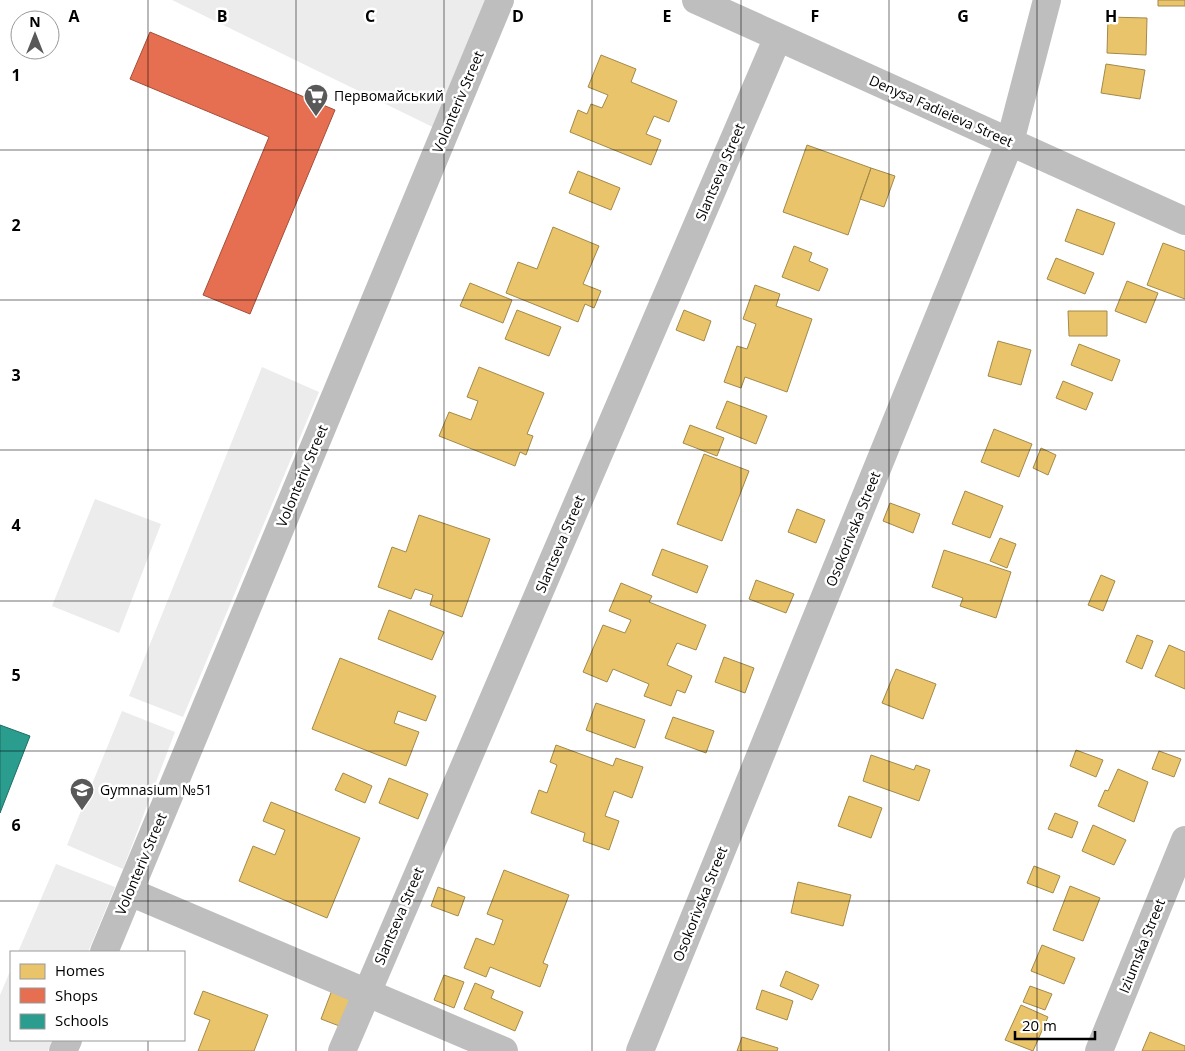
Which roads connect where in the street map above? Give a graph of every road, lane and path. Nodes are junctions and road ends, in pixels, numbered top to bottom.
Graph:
1 (500, 0) edge
2 (696, 0) edge
3 (1047, 0) edge
4 (778, 37) junction
5 (1010, 142) junction
6 (1185, 221) edge
7 (1185, 840) edge
8 (130, 892) junction
9 (104, 951) edge
10 (367, 991) junction
11 (342, 1051) edge
12 (504, 1051) edge
13 (640, 1051) edge
14 (1099, 1051) edge

1 - 8 street, Volonteriv Street
2 - 4 street, Denysa Fadieieva Street
3 - 5 street, Osokorivska Street
4 - 5 street, Denysa Fadieieva Street
4 - 10 street, Slantseva Street
5 - 6 street, Denysa Fadieieva Street
5 - 13 street, Osokorivska Street
7 - 14 street, Iziumska Street
8 - 9 street, Volonteriv Street
8 - 10 street
10 - 11 street, Slantseva Street
10 - 12 street

